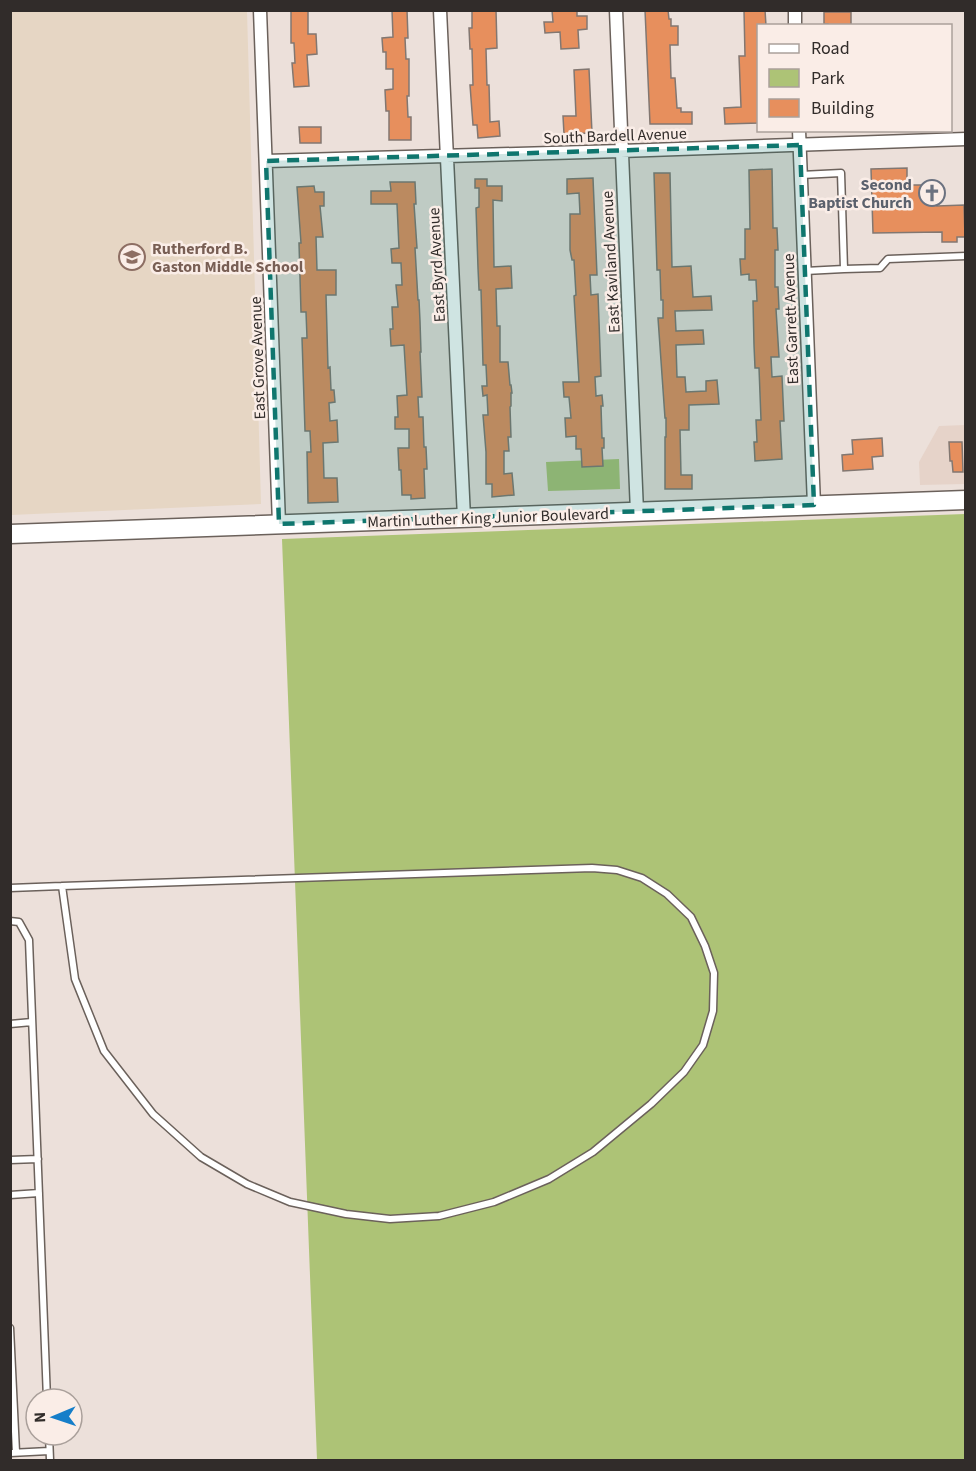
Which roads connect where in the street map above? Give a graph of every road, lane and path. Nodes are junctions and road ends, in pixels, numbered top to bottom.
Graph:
1 (260, 10) edge
2 (440, 10) edge
3 (616, 10) edge
4 (799, 132) edge
5 (966, 139) edge
6 (800, 145) junction
7 (621, 151) junction
8 (447, 156) junction
9 (266, 161) junction
10 (801, 175) junction
11 (966, 256) edge
12 (844, 269) junction
13 (804, 271) junction
14 (966, 500) edge
15 (814, 506) junction
16 (637, 512) junction
17 (464, 518) junction
18 (279, 524) junction
19 (10, 534) edge
20 (62, 886) junction
21 (10, 888) edge
22 (10, 921) edge
23 (32, 1022) junction
24 (10, 1024) edge
25 (38, 1159) junction
26 (10, 1160) edge
27 (39, 1193) junction
28 (10, 1195) edge
29 (10, 1328) edge
30 (47, 1387) edge
31 (49, 1447) edge
32 (49, 1451) junction
33 (13, 1453) edge
34 (50, 1461) edge

1 - 9 street, East Grove Avenue
2 - 8 street, East Byrd Avenue
3 - 7 street, East Kaviland Avenue
4 - 6 street, East Garrett Avenue
5 - 6 street, South Bardell Avenue
6 - 7 street, South Bardell Avenue
6 - 10 street, East Garrett Avenue
7 - 8 street, South Bardell Avenue
7 - 16 street, East Kaviland Avenue
8 - 9 street, South Bardell Avenue
8 - 17 street, East Byrd Avenue
9 - 18 street, East Grove Avenue
10 - 12 lane
10 - 13 street, East Garrett Avenue
11 - 12 lane
12 - 13 lane
13 - 15 street, East Garrett Avenue
14 - 15 street, Martin Luther King Junior Boulevard
15 - 16 street, Martin Luther King Junior Boulevard
16 - 17 street, Martin Luther King Junior Boulevard
17 - 18 street, Martin Luther King Junior Boulevard
18 - 19 street, Martin Luther King Junior Boulevard
20 - 20 lane
20 - 21 lane
22 - 23 lane
23 - 24 lane
23 - 25 lane
25 - 26 lane
25 - 27 lane
27 - 28 lane
27 - 30 lane
29 - 33 lane
31 - 32 lane
32 - 33 lane
32 - 34 lane

